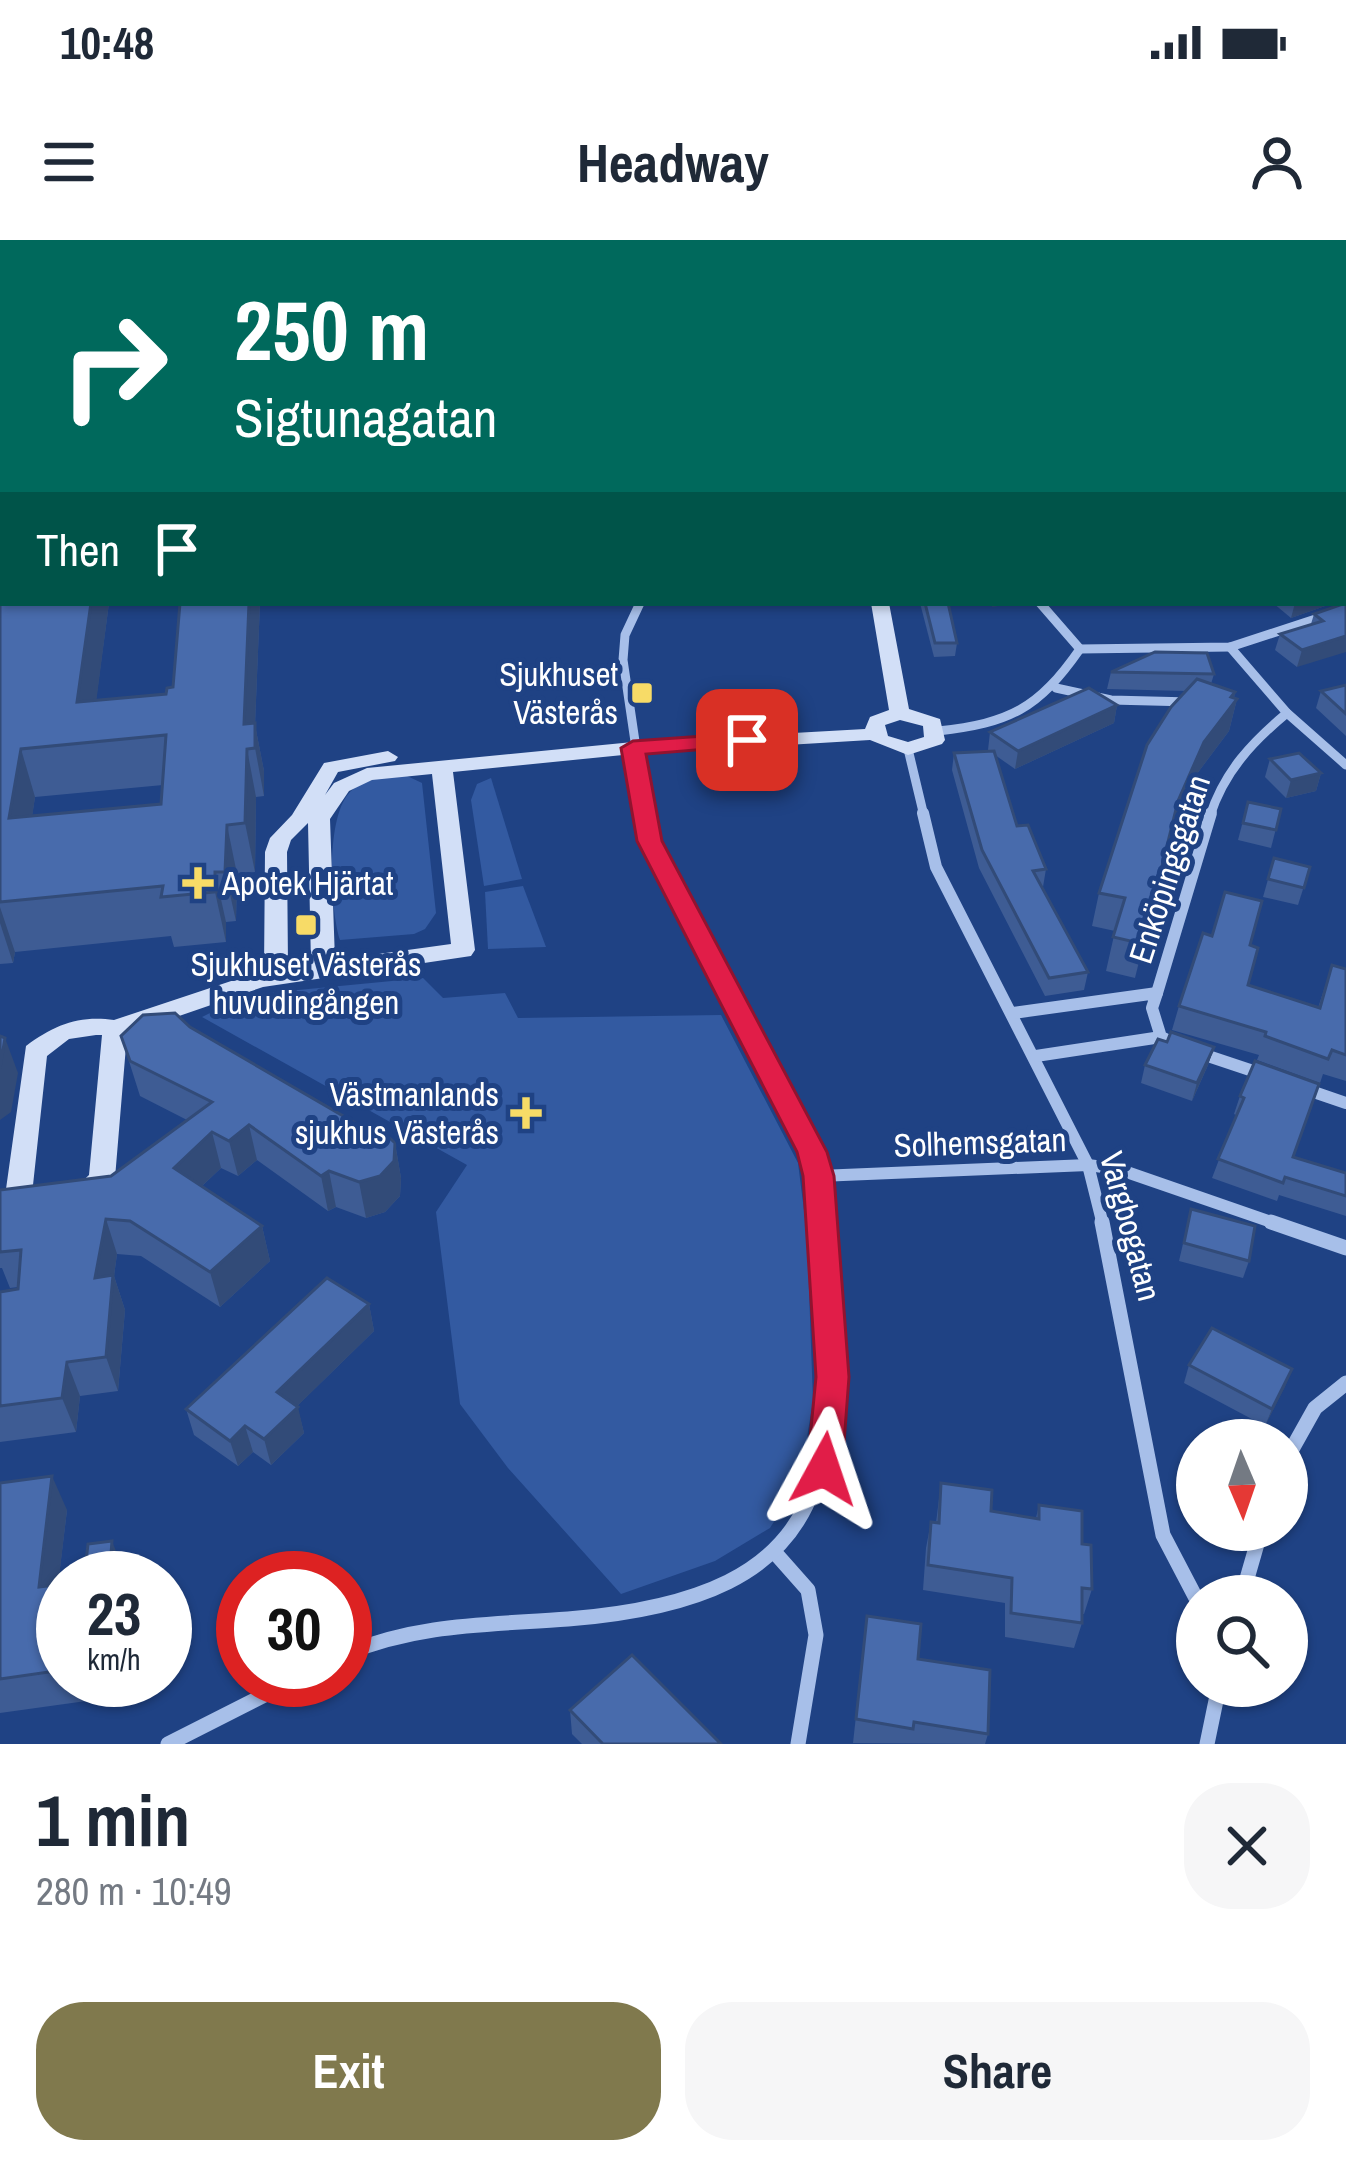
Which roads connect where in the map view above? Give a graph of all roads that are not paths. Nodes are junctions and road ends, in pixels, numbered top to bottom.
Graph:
1 (639, 606) edge
2 (881, 606) edge
3 (1043, 606) edge
4 (1346, 609) edge
5 (1230, 647) junction
6 (1080, 649) junction
7 (1056, 688) junction
8 (1200, 702) edge
9 (901, 713) junction
10 (1287, 713) junction
11 (938, 731) junction
12 (875, 734) junction
13 (633, 748) junction
14 (908, 749) junction
15 (1346, 765) edge
16 (442, 767) junction
17 (323, 968) junction
18 (276, 976) junction
19 (1157, 993) junction
20 (1013, 1012) junction
21 (115, 1029) junction
22 (1161, 1036) junction
23 (1036, 1056) junction
24 (1346, 1102) edge
25 (1088, 1165) junction
26 (818, 1176) junction
27 (1346, 1248) edge
28 (1346, 1383) edge
29 (1308, 1420) edge
30 (777, 1555) junction
31 (1184, 1575) edge
32 (372, 1642) edge
33 (241, 1707) edge
34 (1215, 1707) edge
35 (168, 1744) edge
36 (798, 1744) edge
37 (1207, 1744) edge

1 - 13 street
2 - 9 street
3 - 6 street
4 - 5 street
5 - 6 street
5 - 10 street
6 - 7 street
7 - 8 street
7 - 11 street
9 - 11 street
9 - 12 street
10 - 15 street
10 - 19 street, Enköpingsgatan
11 - 14 street
12 - 13 street
12 - 14 street
13 - 16 street
13 - 26 street
14 - 20 street, Vargbogatan
16 - 17 street
16 - 17 street
16 - 18 street
17 - 18 street
18 - 21 street
19 - 20 street
19 - 22 street
20 - 23 street, Vargbogatan
21 - 21 street
22 - 23 street
22 - 24 street
23 - 25 street, Vargbogatan
25 - 26 street, Solhemsgatan
25 - 27 street, Solhemsgatan
25 - 31 street, Vargbogatan
26 - 30 street
28 - 29 street
30 - 32 street
30 - 36 street
33 - 35 street
34 - 37 street

